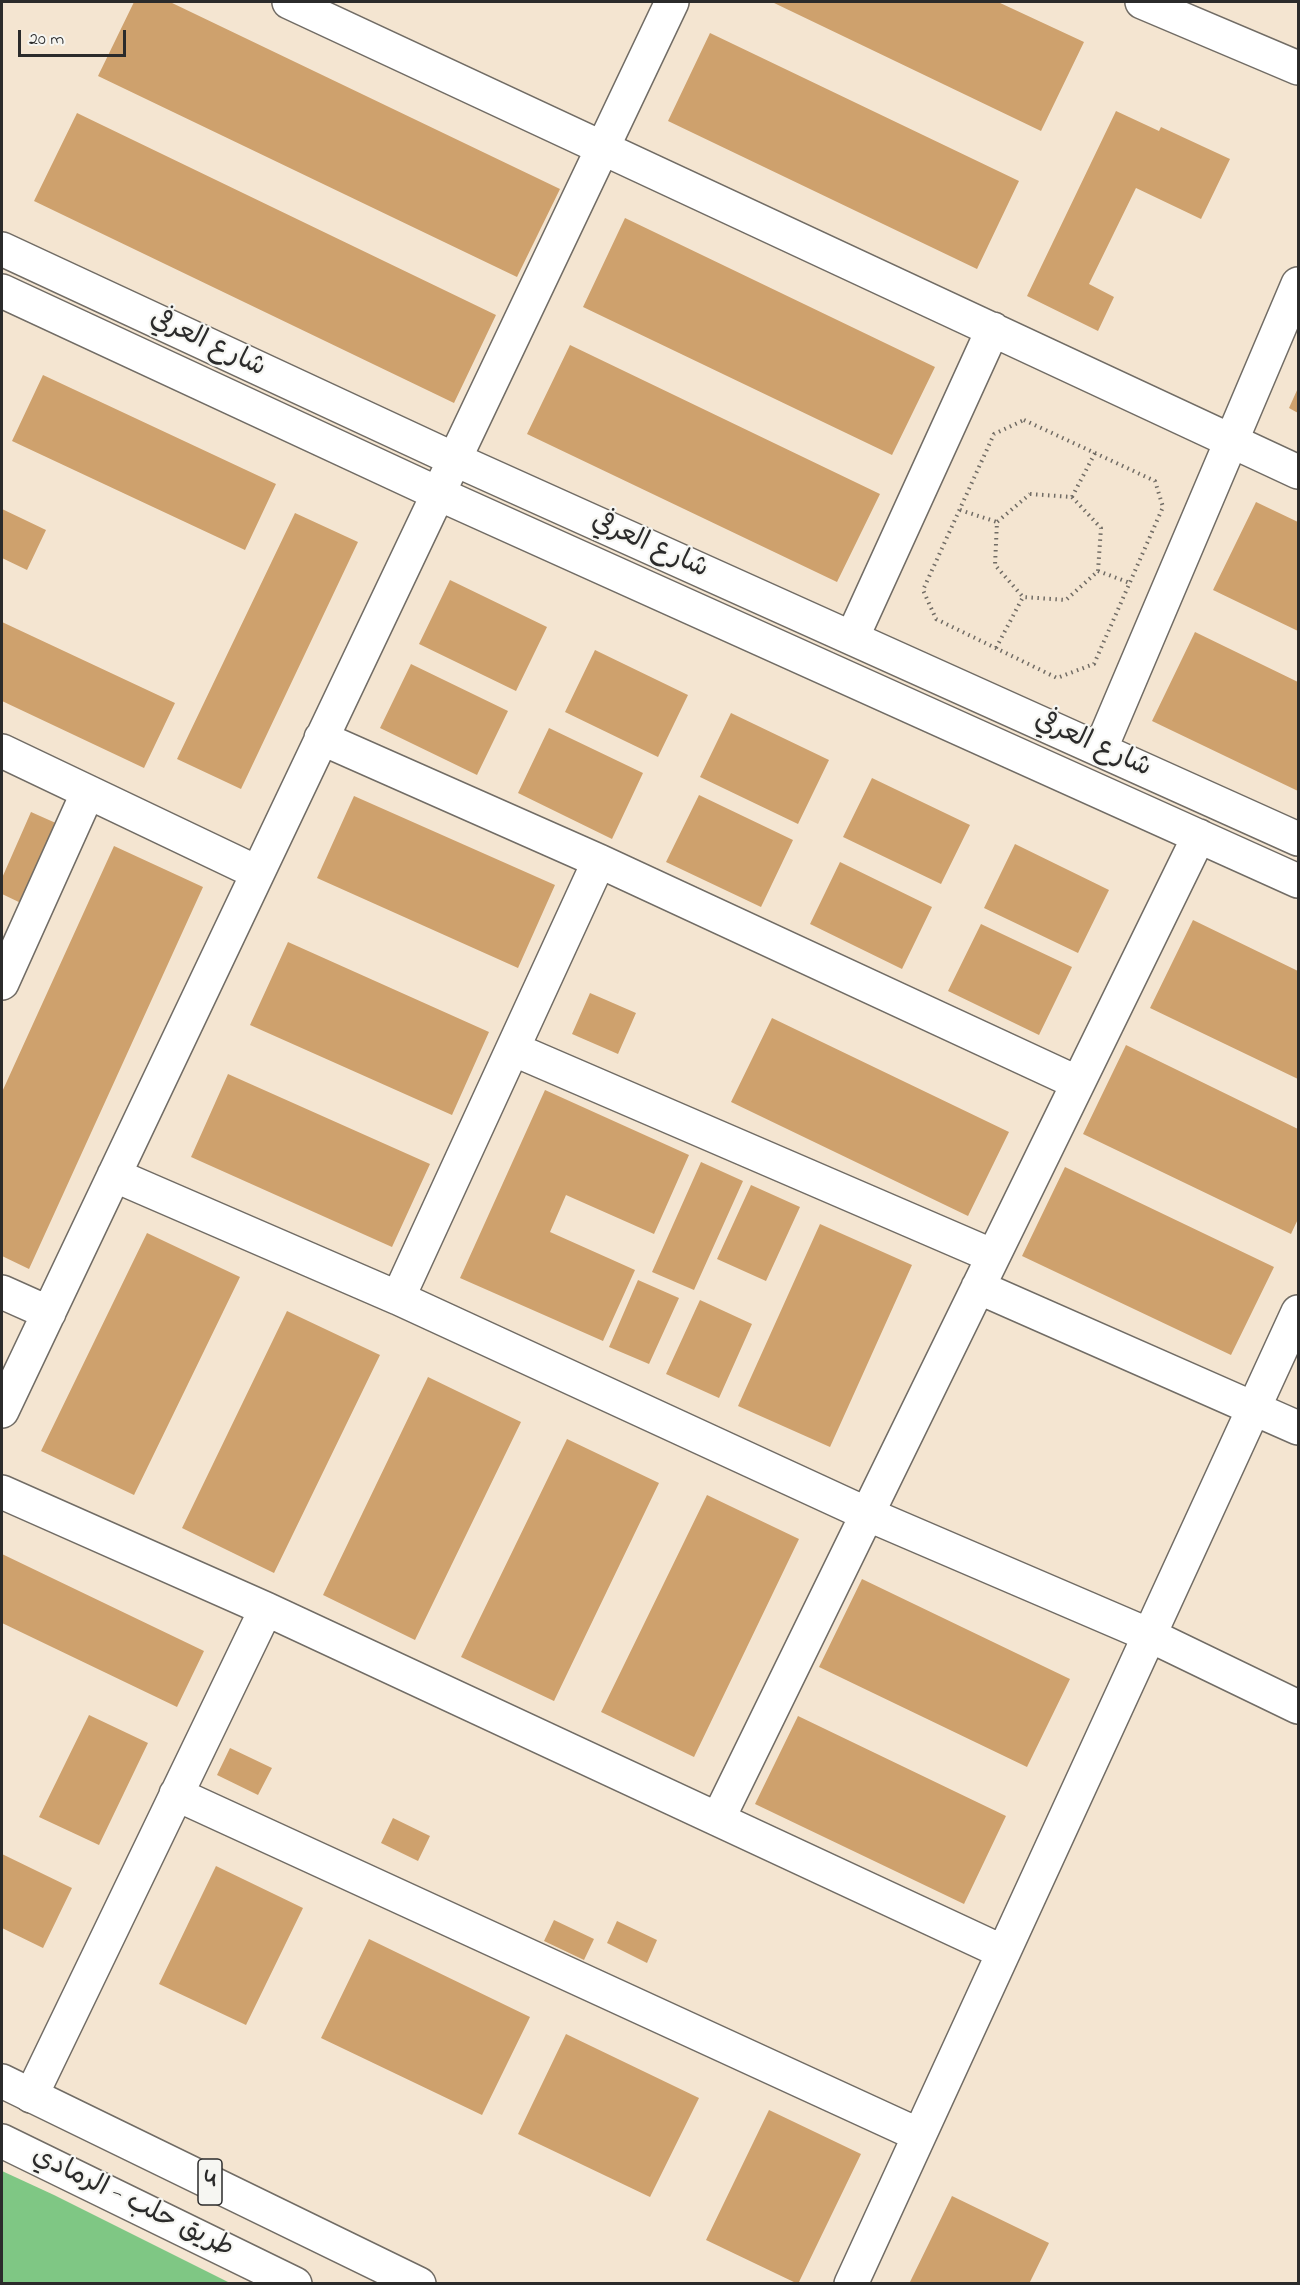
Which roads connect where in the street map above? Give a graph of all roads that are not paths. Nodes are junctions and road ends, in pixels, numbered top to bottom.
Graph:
1 (289, 2) edge
2 (672, 2) edge
3 (1142, 2) edge
4 (1299, 68) edge
5 (603, 148) junction
6 (2, 249) edge
7 (1299, 284) edge
8 (2, 291) edge
9 (993, 329) junction
10 (1231, 440) junction
11 (456, 460) junction
12 (1299, 472) edge
13 (439, 494) junction
14 (852, 638) junction
15 (321, 738) junction
16 (1100, 750) junction
17 (2, 751) edge
18 (88, 792) junction
19 (1199, 836) junction
20 (1299, 839) edge
21 (599, 861) junction
22 (256, 872) junction
23 (1299, 881) edge
24 (2, 983) edge
25 (513, 1049) junction
26 (1078, 1083) junction
27 (114, 1175) junction
28 (993, 1256) junction
29 (978, 1287) junction
30 (2, 1292) edge
31 (398, 1298) junction
32 (1299, 1312) edge
33 (49, 1313) junction
34 (1254, 1408) junction
35 (2, 1411) edge
36 (1299, 1428) edge
37 (2, 1492) edge
38 (867, 1514) junction
39 (266, 1609) junction
40 (1149, 1635) junction
41 (1299, 1707) edge
42 (176, 1794) junction
43 (718, 1819) junction
44 (1003, 1952) junction
45 (2, 2081) edge
46 (31, 2096) junction
47 (919, 2135) junction
48 (2, 2141) edge
49 (295, 2283) edge
50 (419, 2283) edge
51 (851, 2283) edge

1 - 5 main road
2 - 5 main road
3 - 4 main road
5 - 9 main road
5 - 11 main road
6 - 11 main road, شارع العرفي
7 - 10 main road
8 - 13 main road, شارع العرفي
9 - 10 main road
9 - 14 main road
10 - 12 main road
10 - 16 main road
11 - 13 main road
11 - 14 main road, شارع العرفي
13 - 15 main road
13 - 19 main road, شارع العرفي
14 - 16 main road, شارع العرفي
15 - 21 main road
15 - 22 main road
16 - 20 main road, شارع العرفي
17 - 18 main road
18 - 22 main road
18 - 24 main road
19 - 23 main road, شارع العرفي
19 - 26 main road
21 - 25 main road
21 - 26 main road
22 - 27 main road
25 - 28 main road
25 - 31 main road
26 - 28 main road
27 - 31 main road
27 - 33 main road
28 - 29 main road
29 - 34 main road
29 - 38 main road
30 - 33 main road
31 - 38 main road
32 - 34 main road
33 - 35 main road
34 - 36 main road
34 - 40 main road
37 - 39 main road
38 - 40 main road
38 - 43 main road
39 - 42 main road
39 - 43 main road
40 - 41 main road
40 - 44 main road
42 - 46 main road
42 - 47 main road
43 - 44 main road
44 - 47 main road
45 - 46 main road, طريق حلب - الرمادي / 4
46 - 50 main road, طريق حلب - الرمادي / 4
47 - 51 main road
48 - 49 main road, طريق حلب - الرمادي / 4

